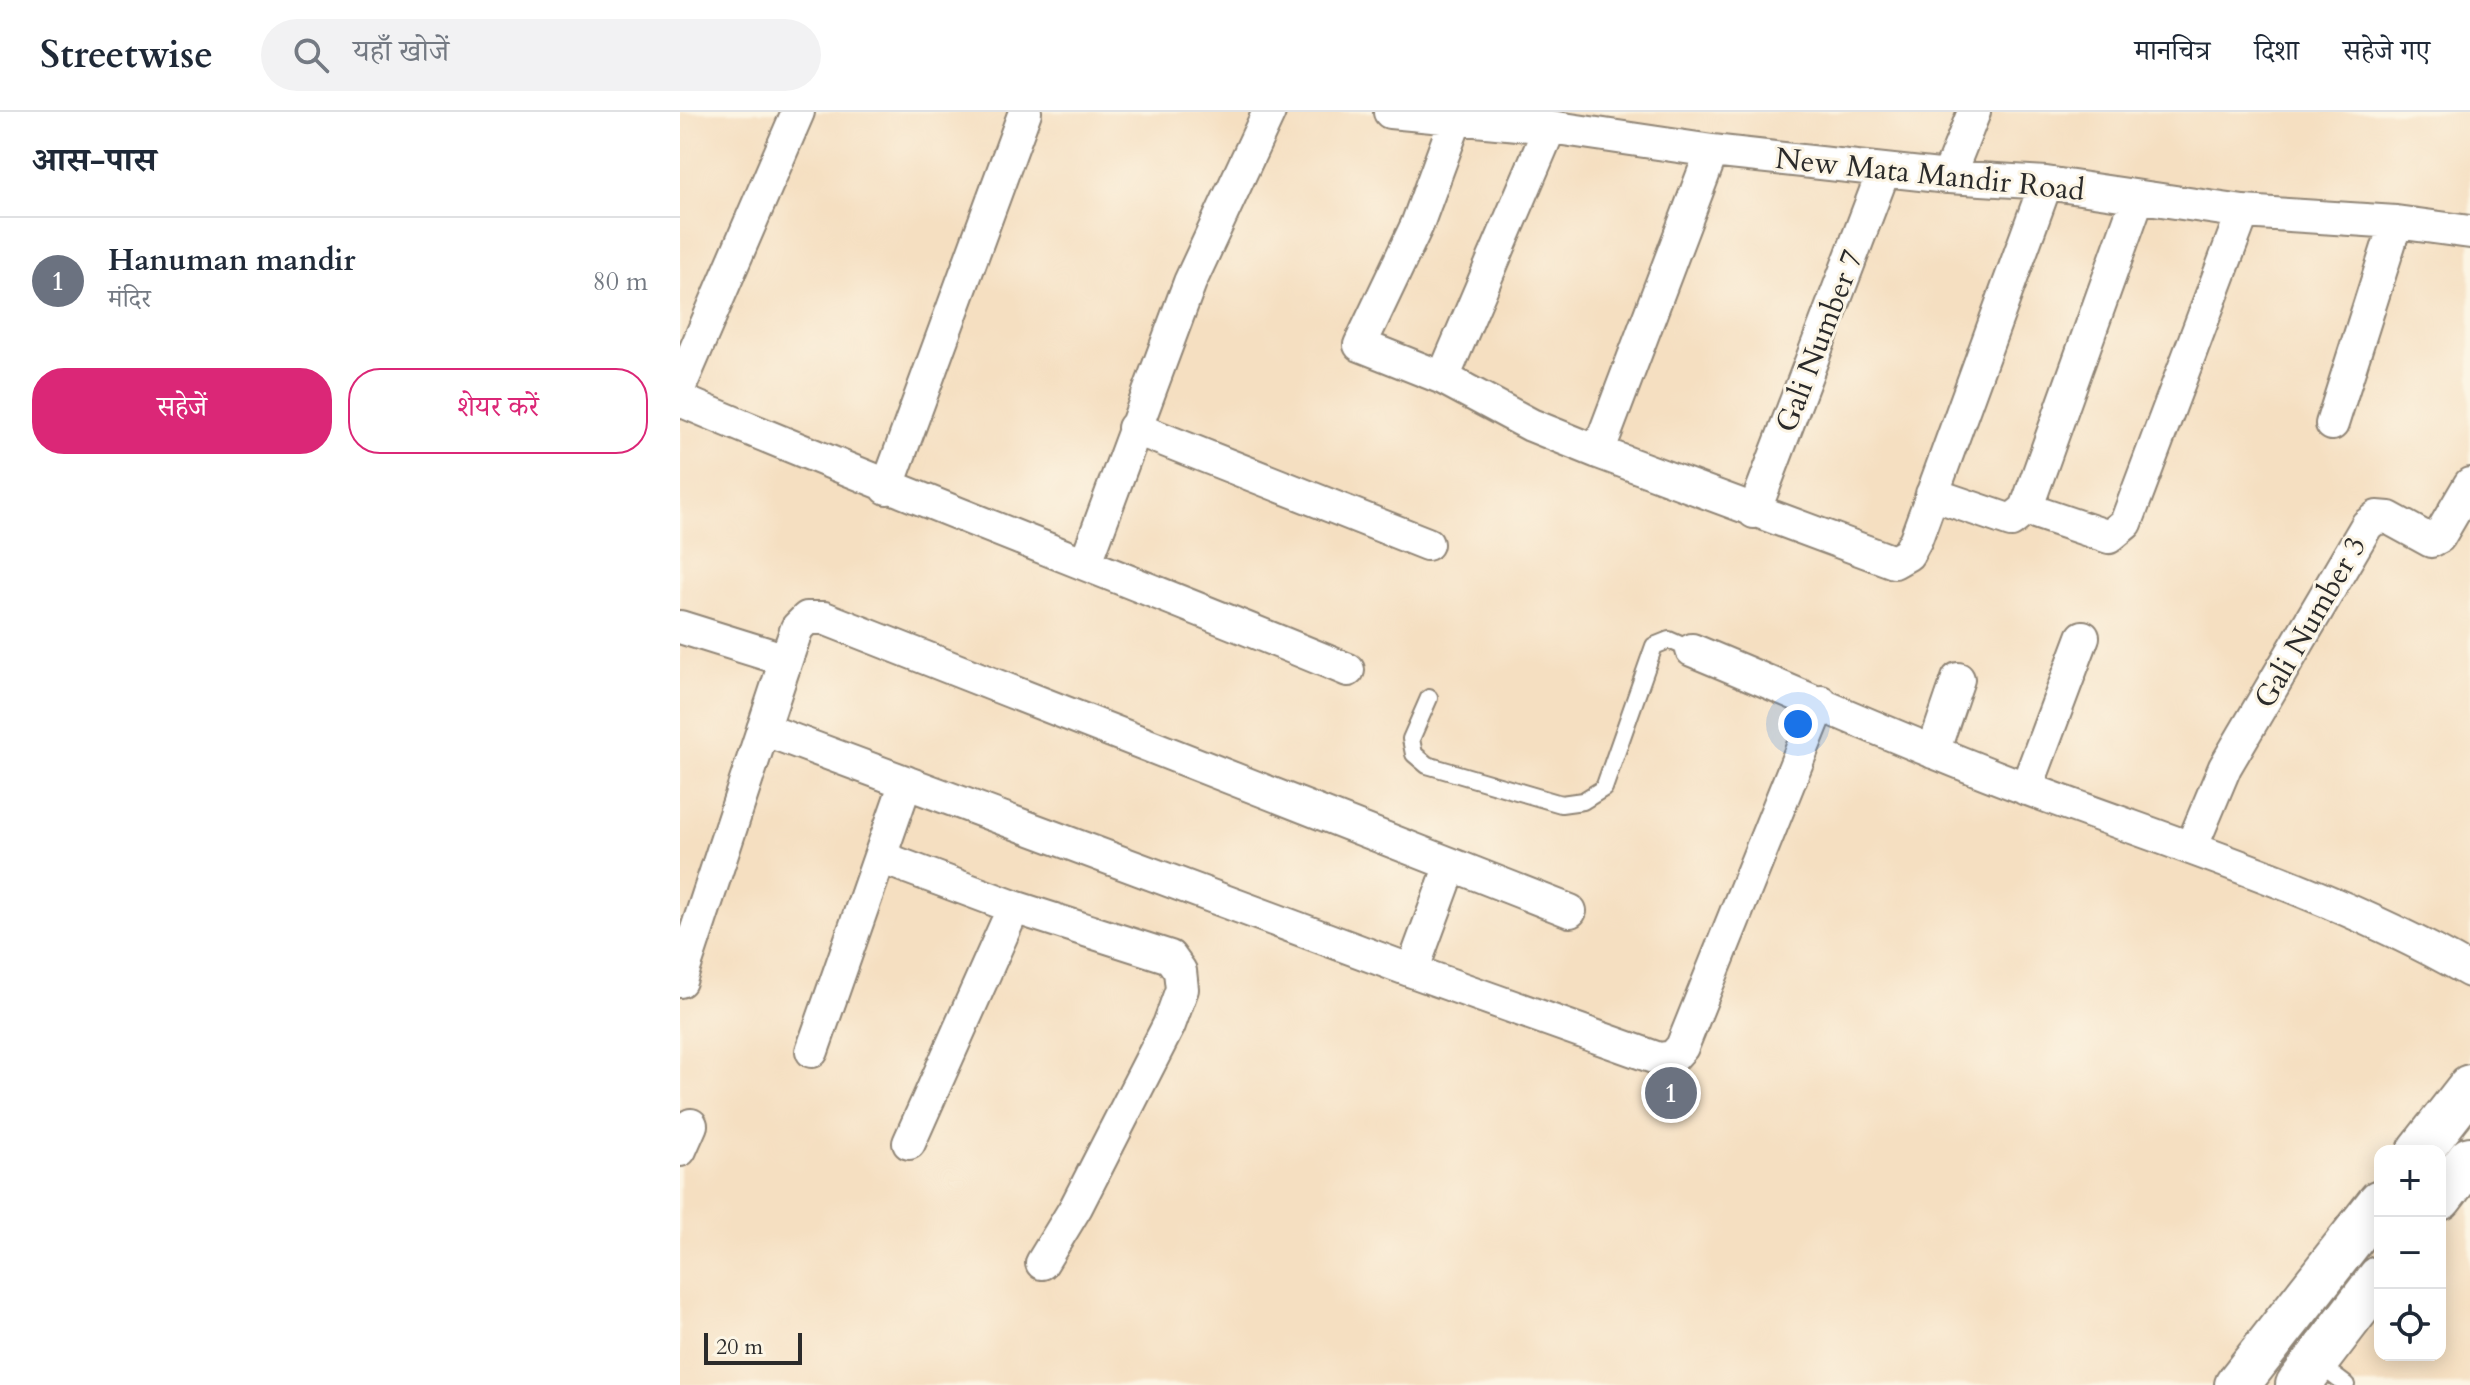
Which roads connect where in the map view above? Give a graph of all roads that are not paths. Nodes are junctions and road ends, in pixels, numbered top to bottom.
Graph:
1 (798, 112) edge
2 (1025, 112) edge
3 (1269, 112) edge
4 (1390, 112) edge
5 (1974, 112) edge
6 (1456, 119) junction
7 (1550, 127) junction
8 (1712, 151) junction
9 (1884, 170) junction
10 (1948, 177) junction
11 (2046, 183) junction
12 (2138, 197) junction
13 (2243, 212) junction
14 (2396, 222) junction
15 (2470, 232) edge
16 (1443, 378) junction
17 (680, 386) edge
18 (680, 400) edge
19 (2332, 424) dead end
20 (1134, 428) junction
21 (1598, 452) junction
22 (2470, 484) edge
23 (887, 488) junction
24 (1932, 494) junction
25 (2026, 509) junction
26 (1754, 512) junction
27 (1427, 544) dead end
28 (1086, 562) junction
29 (680, 627) edge
30 (2083, 637) dead end
31 (1692, 650) joint
32 (786, 660) junction
33 (1348, 670) dead end
34 (1958, 679) dead end
35 (1429, 698) dead end
36 (1821, 702) junction
37 (763, 729) junction
38 (1933, 752) junction
39 (906, 782) junction
40 (2026, 789) junction
41 (2191, 848) junction
42 (880, 857) junction
43 (1451, 865) junction
44 (1014, 907) junction
45 (1570, 911) dead end
46 (1412, 971) junction
47 (2470, 971) edge
48 (680, 981) edge
49 (812, 1051) dead end
50 (2470, 1087) edge
51 (909, 1143) dead end
52 (2425, 1145) edge
53 (2470, 1159) edge
54 (2446, 1190) edge
55 (2374, 1210) edge
56 (1042, 1263) dead end
57 (2374, 1288) edge
58 (2320, 1377) edge
59 (2237, 1385) edge

1 - 17 street
2 - 23 street
3 - 20 street
4 - 6 street, New Mata Mandir Road
5 - 10 street
6 - 7 street, New Mata Mandir Road
6 - 16 street
7 - 8 street, New Mata Mandir Road
7 - 16 street
8 - 9 street, New Mata Mandir Road
8 - 21 street
9 - 10 street, New Mata Mandir Road
9 - 26 street, Gali Number 7
10 - 11 street, New Mata Mandir Road
11 - 12 street, New Mata Mandir Road
11 - 24 street
12 - 13 street, New Mata Mandir Road
12 - 25 street
13 - 14 street, New Mata Mandir Road
13 - 25 street
14 - 15 street, New Mata Mandir Road
14 - 19 street
16 - 21 street
18 - 23 street
20 - 27 street
20 - 28 street
21 - 26 street
22 - 41 street, Gali Number 3
23 - 28 street
24 - 25 street
24 - 26 street
28 - 33 street
29 - 32 street
30 - 40 street
31 - 35 lane
31 - 36 street
32 - 37 street
32 - 43 street
34 - 38 street
36 - 38 street
36 - 46 street
37 - 39 street
37 - 48 street
38 - 40 street
39 - 42 street
39 - 46 street
40 - 41 street
41 - 47 street
42 - 44 street
42 - 49 street
43 - 45 street
43 - 46 street
44 - 51 street
44 - 56 street
50 - 52 main road
53 - 54 main road
55 - 59 main road
57 - 58 main road

